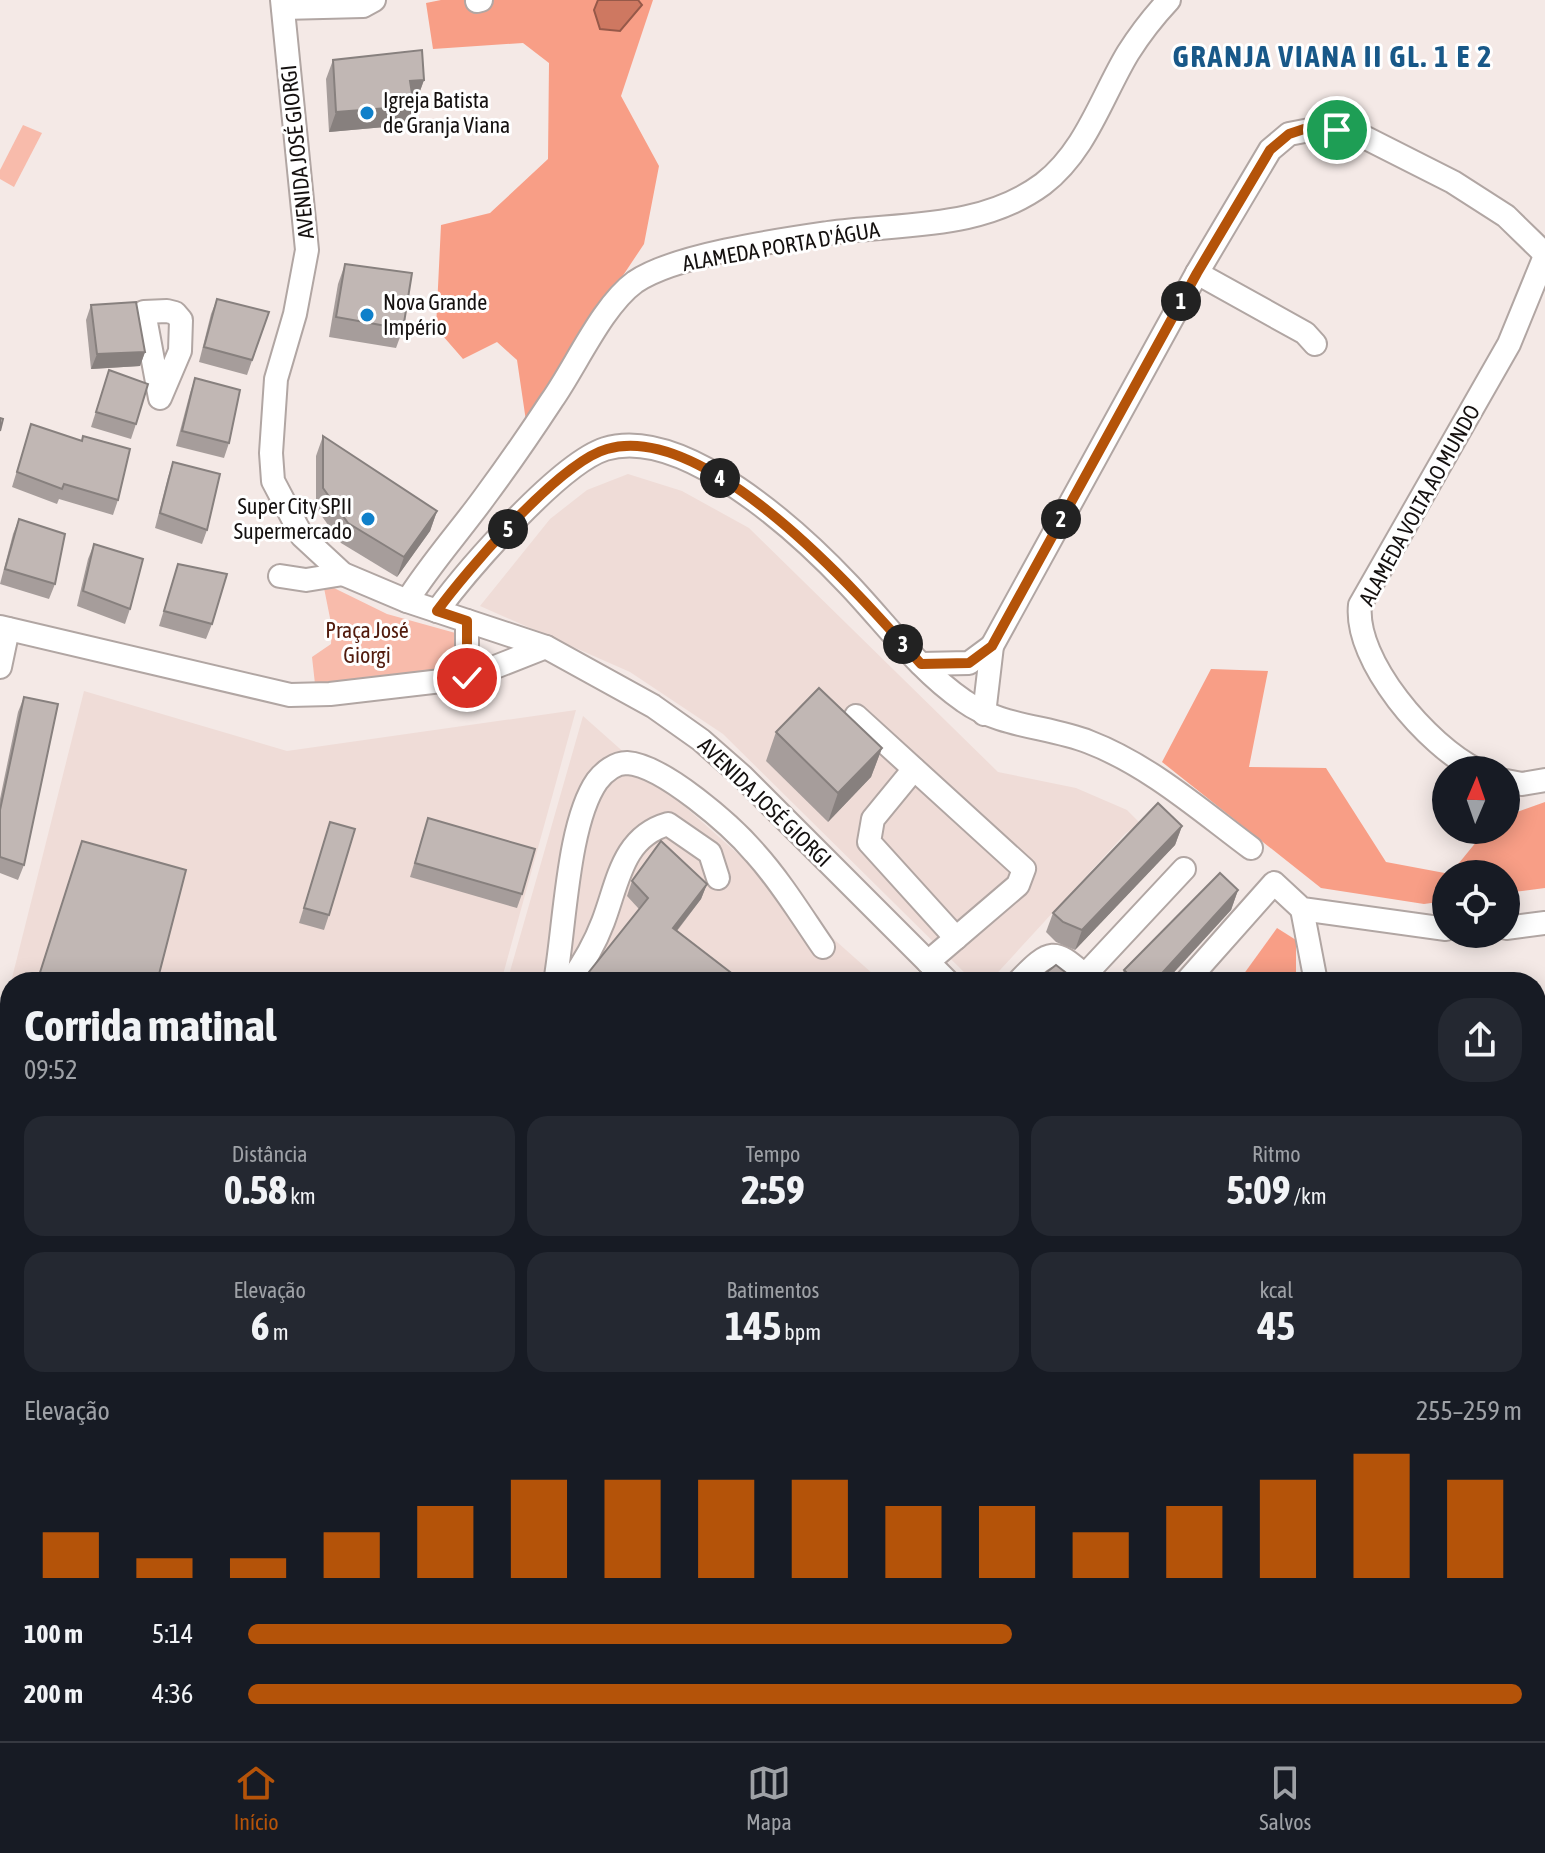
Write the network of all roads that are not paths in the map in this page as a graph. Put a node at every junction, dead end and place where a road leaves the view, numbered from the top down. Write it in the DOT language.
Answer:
graph roads {
  1 [pos="374,0"];
  2 [pos="1169,0"];
  3 [pos="282,4"];
  4 [pos="1545,255"];
  5 [pos="1197,273"];
  6 [pos="1315,344"];
  7 [pos="343,574"];
  8 [pos="280,576"];
  9 [pos="407,601"];
  10 [pos="437,611"];
  11 [pos="467,621"];
  12 [pos="4,628"];
  13 [pos="992,646"];
  14 [pos="546,647"];
  15 [pos="921,664"];
  16 [pos="0,667"];
  17 [pos="467,678"];
  18 [pos="984,714"];
  19 [pos="856,716"];
  20 [pos="1457,756"];
  21 [pos="914,769"];
  22 [pos="1545,780"];
  23 [pos="1520,784"];
  24 [pos="1251,848"];
  25 [pos="1184,869"];
  26 [pos="718,878"];
  27 [pos="1302,909"];
  28 [pos="1545,923"];
  29 [pos="1520,926"];
  30 [pos="1432,927"];
  31 [pos="956,938"];
  32 [pos="823,947"];
  33 [pos="928,962"];
  34 [pos="557,972"];
  35 [pos="576,972"];
  36 [pos="938,972"];
  37 [pos="1028,972"];
  38 [pos="1082,972"];
  39 [pos="1094,972"];
  40 [pos="1195,972"];
  41 [pos="1314,972"];
  1 -- 3 [label="street"];
  2 -- 9 [label="street, ALAMEDA PORTA D'ÁGUA"];
  3 -- 7 [label="street, AVENIDA JOSÉ GIORGI"];
  4 -- 5 [label="street, ALAMEDA VOLTA AO MUNDO"];
  4 -- 20 [label="street, ALAMEDA VOLTA AO MUNDO"];
  5 -- 6 [label="street"];
  5 -- 13 [label="street, ALAMEDA VOLTA AO MUNDO"];
  7 -- 8 [label="street"];
  7 -- 9 [label="street, AVENIDA JOSÉ GIORGI"];
  9 -- 10 [label="street, AVENIDA JOSÉ GIORGI"];
  10 -- 11 [label="street, AVENIDA JOSÉ GIORGI"];
  10 -- 15 [label="street"];
  11 -- 14 [label="street, AVENIDA JOSÉ GIORGI"];
  11 -- 17 [label="street"];
  12 -- 16 [label="street"];
  12 -- 17 [label="street"];
  13 -- 15 [label="street"];
  13 -- 18 [label="street, ALAMEDA VOLTA AO MUNDO"];
  14 -- 17 [label="street"];
  14 -- 33 [label="street, AVENIDA JOSÉ GIORGI"];
  15 -- 18 [label="street"];
  18 -- 24 [label="street"];
  19 -- 21 [label="street"];
  21 -- 31 [label="street"];
  21 -- 31 [label="street"];
  22 -- 23 [label="street"];
  25 -- 39 [label="street"];
  26 -- 35 [label="street"];
  27 -- 30 [label="street"];
  27 -- 40 [label="street"];
  27 -- 41 [label="street"];
  28 -- 29 [label="street"];
  31 -- 33 [label="street"];
  32 -- 34 [label="street"];
  33 -- 36 [label="street, AVENIDA JOSÉ GIORGI"];
  37 -- 38 [label="street"];
}
